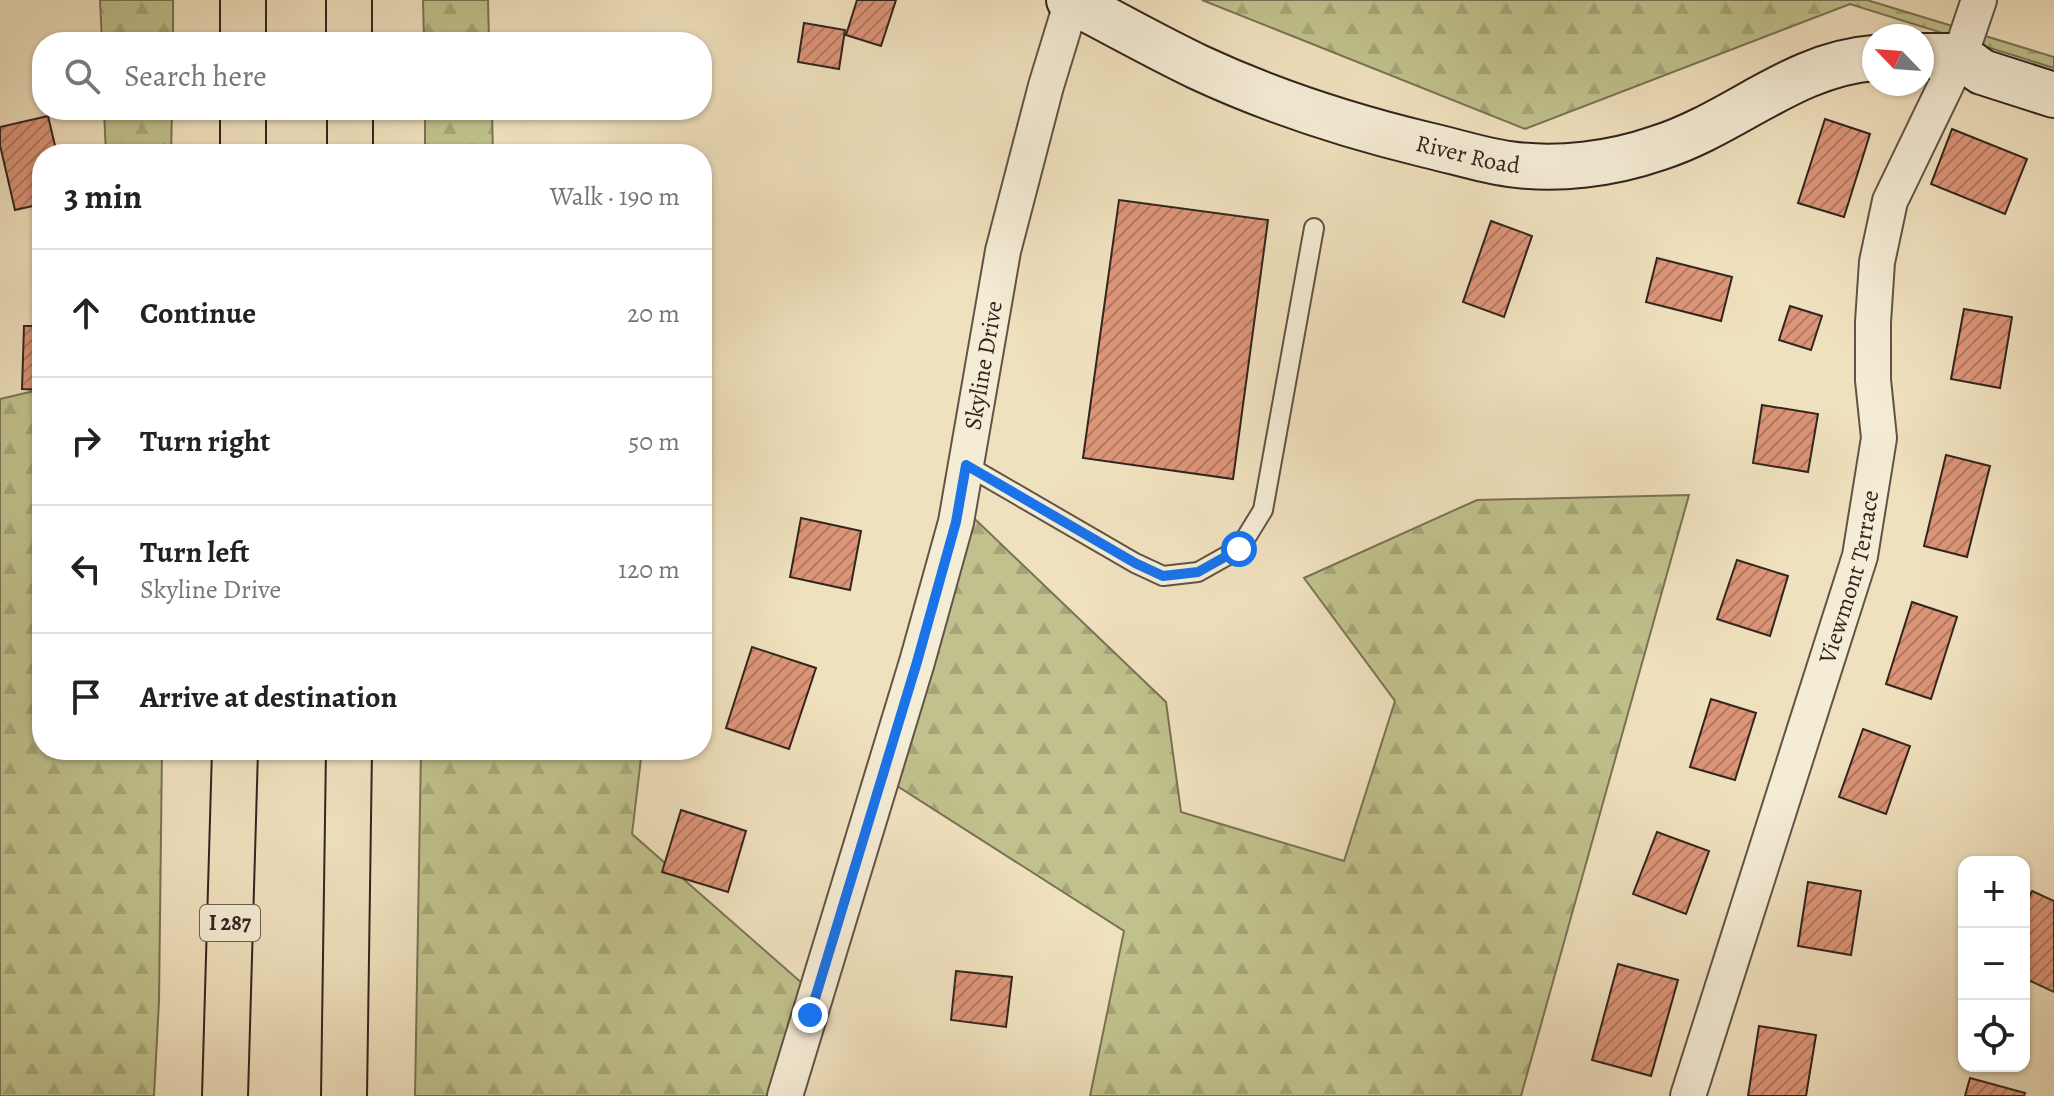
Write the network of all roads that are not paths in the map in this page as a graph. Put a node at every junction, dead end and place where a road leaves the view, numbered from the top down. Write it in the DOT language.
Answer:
graph roads {
  1 [pos="243,0"];
  2 [pos="349,0"];
  3 [pos="1979,0"];
  4 [pos="1070,1"];
  5 [pos="243,32"];
  6 [pos="349,32"];
  7 [pos="1941,56"];
  8 [pos="1862,60"];
  9 [pos="2054,95"];
  10 [pos="243,120"];
  11 [pos="350,120"];
  12 [pos="243,144"];
  13 [pos="350,144"];
  14 [pos="1314,228"];
  15 [pos="966,465"];
  16 [pos="235,760"];
  17 [pos="349,760"];
  18 [pos="225,1096"];
  19 [pos="344,1096"];
  20 [pos="785,1096"];
  21 [pos="1688,1096"];
  1 -- 5 [label="highway"];
  2 -- 6 [label="highway"];
  3 -- 7 [label="street, Viewmont Terrace"];
  4 -- 8 [label="street, River Road"];
  4 -- 15 [label="street, Skyline Drive"];
  7 -- 9 [label="street"];
  7 -- 21 [label="street, Viewmont Terrace"];
  10 -- 12 [label="highway"];
  11 -- 13 [label="highway"];
  14 -- 15 [label="lane"];
  15 -- 20 [label="street, Skyline Drive"];
  16 -- 18 [label="highway, I 287"];
  17 -- 19 [label="highway"];
}
